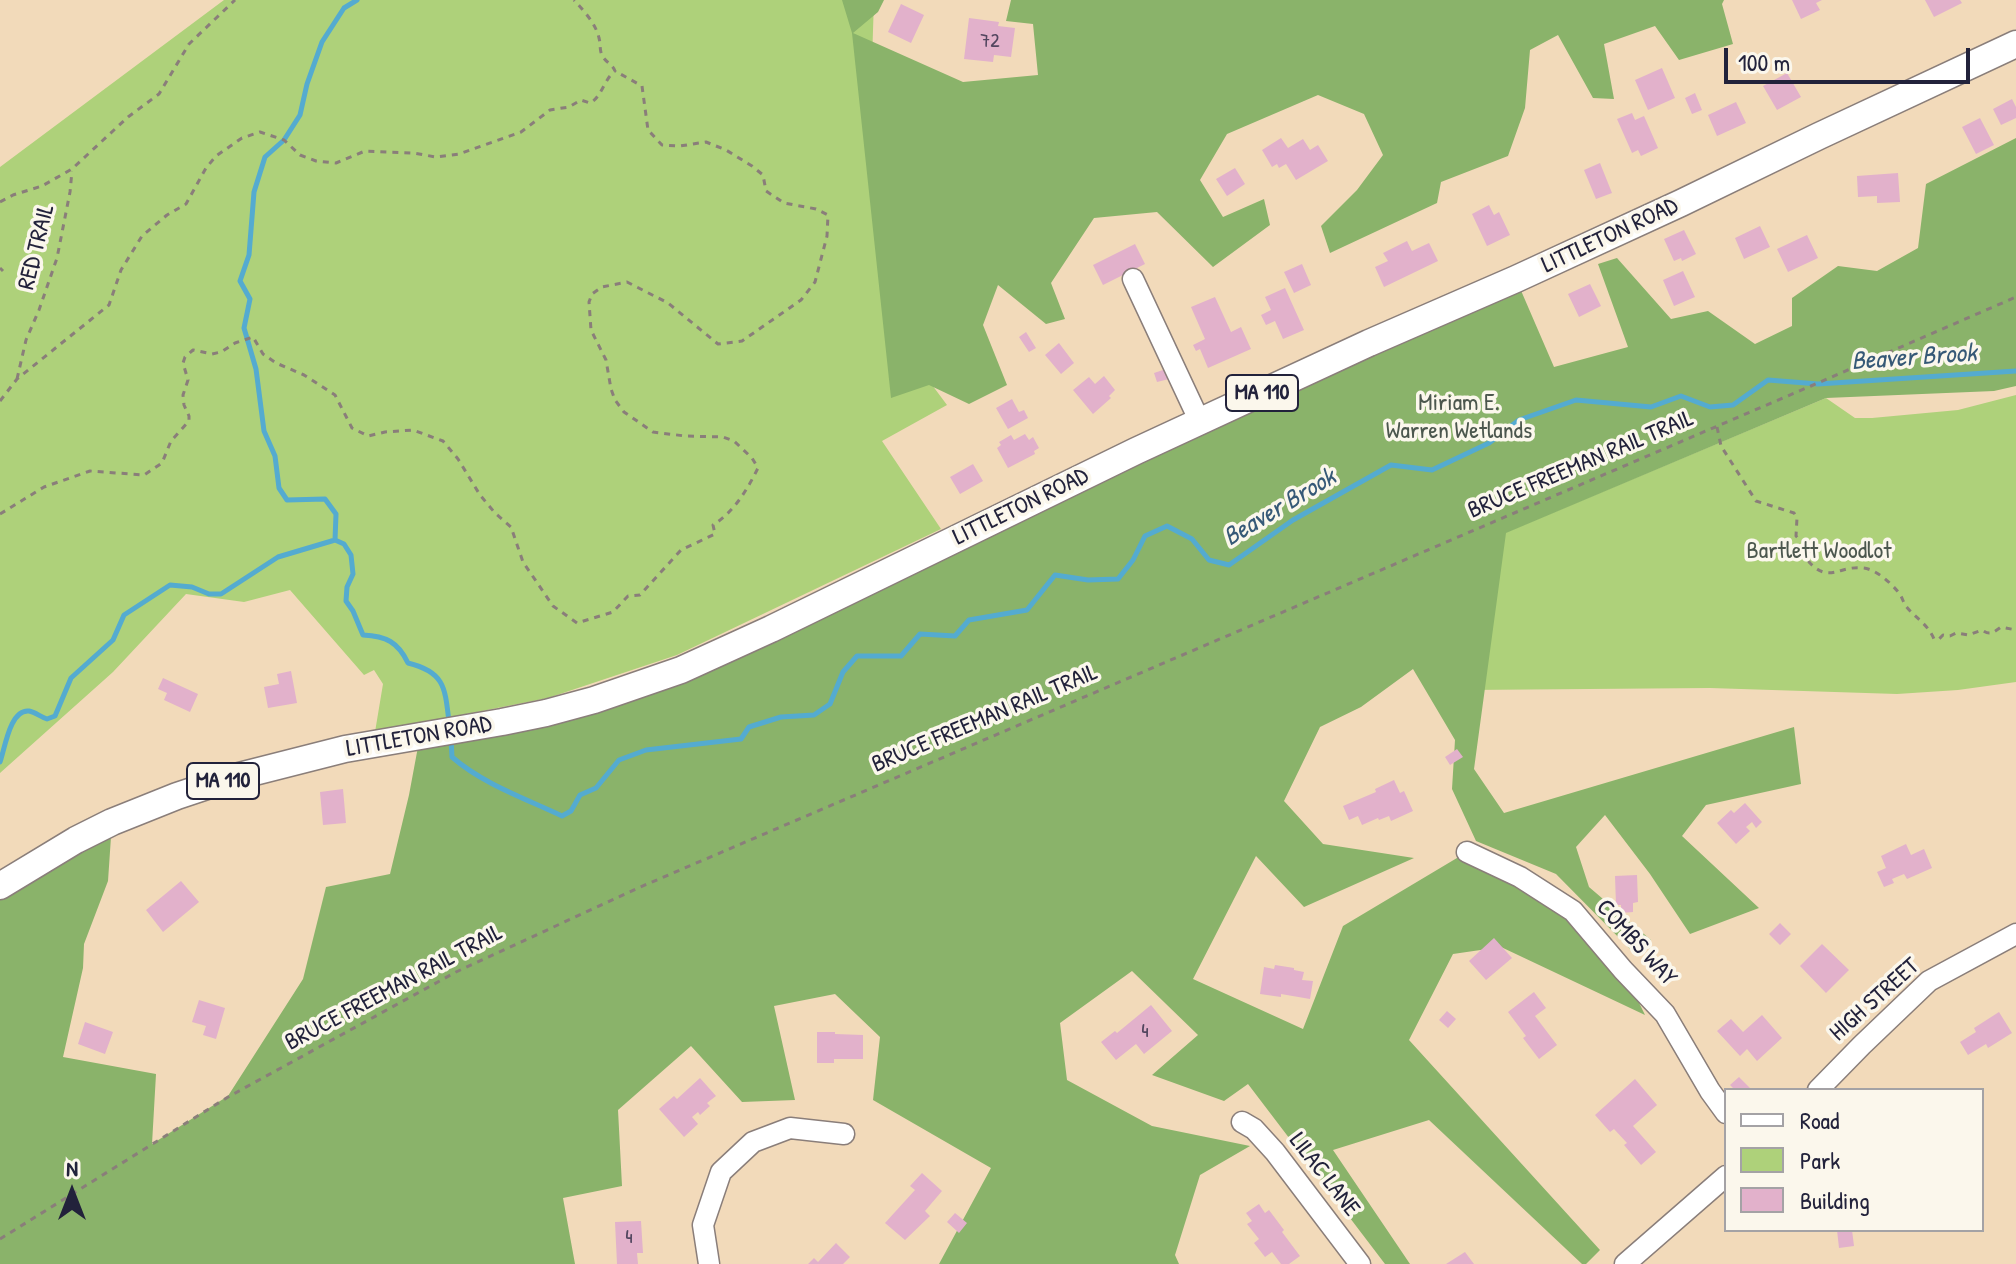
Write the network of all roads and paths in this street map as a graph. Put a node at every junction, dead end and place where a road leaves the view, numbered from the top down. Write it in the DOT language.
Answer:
graph roads {
  1 [pos="235,0"];
  2 [pos="574,0"];
  3 [pos="2016,44"];
  4 [pos="615,71"];
  5 [pos="72,169"];
  6 [pos="0,202"];
  7 [pos="1133,279"];
  8 [pos="2016,297"];
  9 [pos="17,379"];
  10 [pos="0,401"];
  11 [pos="1200,422"];
  12 [pos="1717,427"];
  13 [pos="0,514"];
  14 [pos="2016,630"];
  15 [pos="1467,852"];
  16 [pos="0,886"];
  17 [pos="2016,934"];
  18 [pos="1820,1088"];
  19 [pos="1724,1110"];
  20 [pos="1242,1122"];
  21 [pos="844,1134"];
  22 [pos="1724,1178"];
  23 [pos="0,1239"];
  24 [pos="709,1264"];
  25 [pos="1360,1264"];
  26 [pos="1625,1264"];
  1 -- 5 [label="path"];
  2 -- 4 [label="path"];
  3 -- 11 [label="main road, LITTLETON ROAD / MA 110"];
  4 -- 9 [label="path"];
  4 -- 13 [label="path"];
  5 -- 6 [label="path"];
  5 -- 9 [label="path, RED TRAIL"];
  7 -- 11 [label="street"];
  8 -- 12 [label="path, BRUCE FREEMAN RAIL TRAIL"];
  9 -- 10 [label="path"];
  11 -- 16 [label="main road, LITTLETON ROAD / MA 110"];
  12 -- 14 [label="path"];
  12 -- 23 [label="path, BRUCE FREEMAN RAIL TRAIL"];
  15 -- 19 [label="street, COMBS WAY"];
  17 -- 18 [label="street, HIGH STREET"];
  20 -- 25 [label="street, LILAC LANE"];
  21 -- 24 [label="street"];
  22 -- 26 [label="street"];
}
